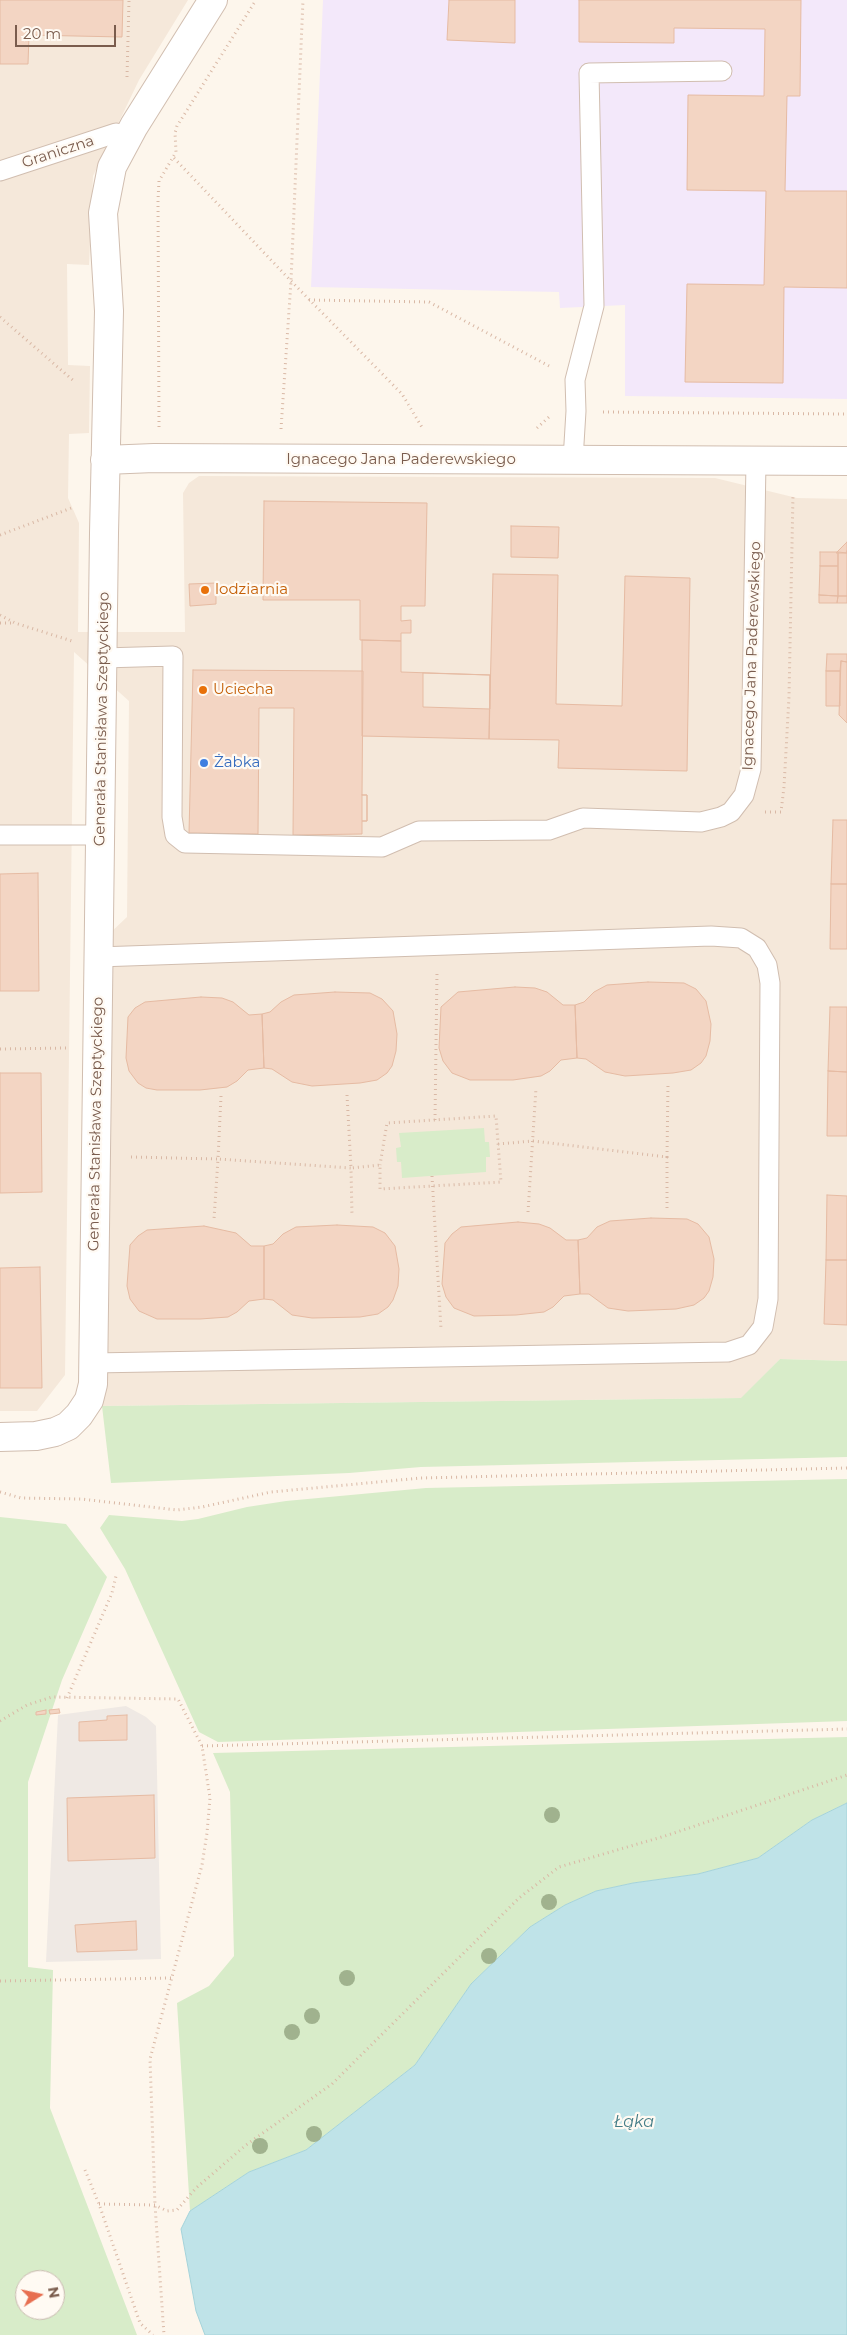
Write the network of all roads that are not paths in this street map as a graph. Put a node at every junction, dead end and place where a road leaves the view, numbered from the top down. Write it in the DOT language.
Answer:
graph roads {
  1 [pos="213,0"];
  2 [pos="722,71"];
  3 [pos="116,132"];
  4 [pos="0,171"];
  5 [pos="105,460"];
  6 [pos="573,460"];
  7 [pos="756,461"];
  8 [pos="847,462"];
  9 [pos="92,651"];
  10 [pos="0,835"];
  11 [pos="100,835"];
  12 [pos="98,957"];
  13 [pos="93,1363"];
  14 [pos="0,1437"];
  1 -- 5 [label="street, Generała Stanisława Szeptyckiego"];
  2 -- 6 [label="lane"];
  3 -- 4 [label="lane, Graniczna"];
  5 -- 6 [label="street, Ignacego Jana Paderewskiego"];
  5 -- 9 [label="street, Generała Stanisława Szeptyckiego"];
  6 -- 7 [label="street, Ignacego Jana Paderewskiego"];
  7 -- 8 [label="street, Ignacego Jana Paderewskiego"];
  7 -- 9 [label="lane, Ignacego Jana Paderewskiego"];
  9 -- 11 [label="street, Generała Stanisława Szeptyckiego"];
  10 -- 11 [label="lane"];
  11 -- 12 [label="street, Generała Stanisława Szeptyckiego"];
  12 -- 13 [label="street, Generała Stanisława Szeptyckiego"];
  12 -- 13 [label="lane"];
  13 -- 14 [label="street, Generała Stanisława Szeptyckiego"];
}
